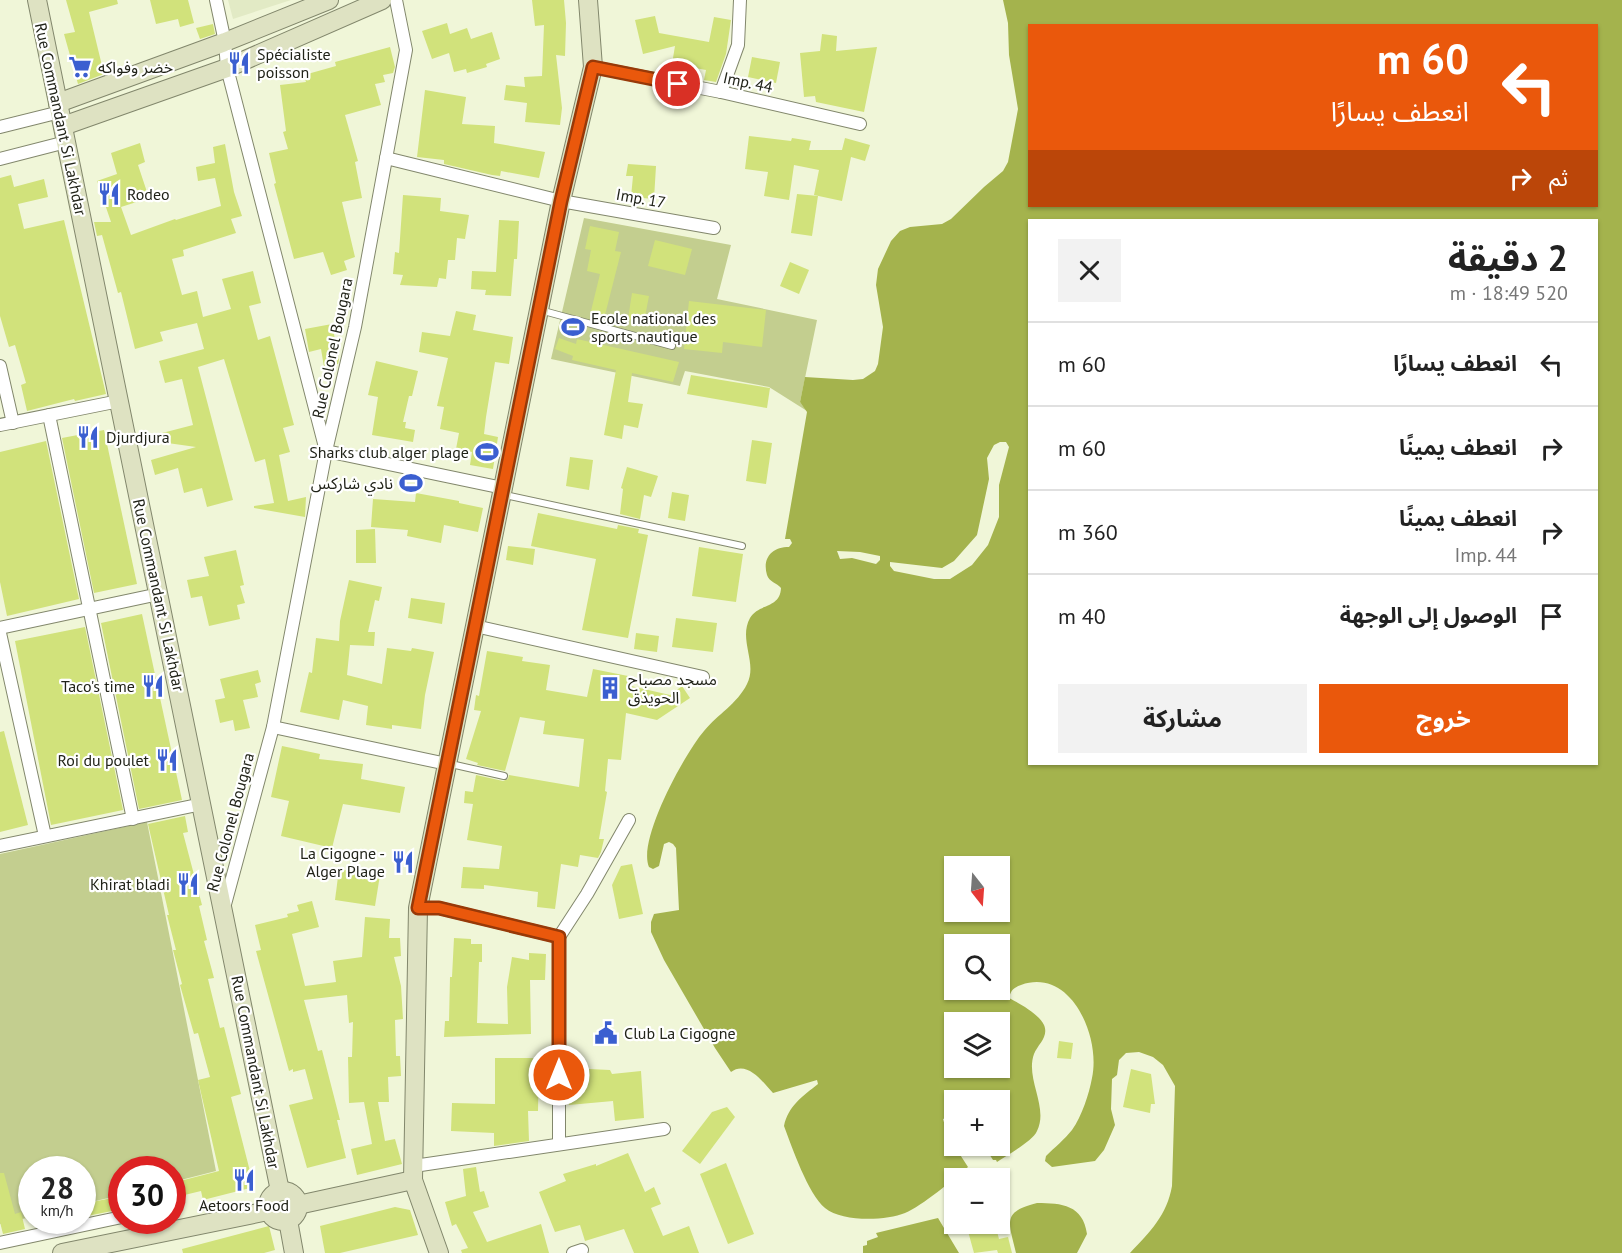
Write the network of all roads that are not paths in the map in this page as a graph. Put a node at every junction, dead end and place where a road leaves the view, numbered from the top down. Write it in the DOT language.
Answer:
graph roads {
  1 [pos="37,0"];
  2 [pos="216,0"];
  3 [pos="329,0"];
  4 [pos="382,0"];
  5 [pos="396,0"];
  6 [pos="588,0"];
  7 [pos="740,0"];
  8 [pos="225,42"];
  9 [pos="593,67"];
  10 [pos="227,68"];
  11 [pos="721,92"];
  12 [pos="62,121"];
  13 [pos="860,124"];
  14 [pos="0,127"];
  15 [pos="386,158"];
  16 [pos="0,159"];
  17 [pos="561,201"];
  18 [pos="714,228"];
  19 [pos="539,310"];
  20 [pos="672,346"];
  21 [pos="0,366"];
  22 [pos="119,401"];
  23 [pos="49,416"];
  24 [pos="6,424"];
  25 [pos="326,451"];
  26 [pos="502,491"];
  27 [pos="742,546"];
  28 [pos="159,594"];
  29 [pos="89,609"];
  30 [pos="475,626"];
  31 [pos="0,628"];
  32 [pos="0,633"];
  33 [pos="703,677"];
  34 [pos="273,727"];
  35 [pos="447,764"];
  36 [pos="504,776"];
  37 [pos="201,804"];
  38 [pos="133,819"];
  39 [pos="629,820"];
  40 [pos="45,836"];
  41 [pos="0,846"];
  42 [pos="418,908"];
  43 [pos="223,911"];
  44 [pos="559,937"];
  45 [pos="664,1129"];
  46 [pos="559,1144"];
  47 [pos="414,1173"];
  48 [pos="280,1191"];
  49 [pos="298,1205"];
  50 [pos="268,1210"];
  51 [pos="108,1220"];
  52 [pos="288,1220"];
  53 [pos="186,1222"];
  54 [pos="136,1234"];
  55 [pos="0,1243"];
  56 [pos="101,1249"];
  57 [pos="62,1253"];
  58 [pos="294,1253"];
  59 [pos="439,1253"];
  1 -- 12 [label="street, Rue Commandant Si Lakhdar"];
  2 -- 8 [label="street"];
  3 -- 8 [label="street"];
  4 -- 10 [label="street"];
  5 -- 15 [label="street, Rue Colonel Bougara"];
  6 -- 9 [label="street"];
  7 -- 11 [label="street"];
  8 -- 10 [label="street"];
  8 -- 12 [label="street"];
  9 -- 11 [label="street, Imp. 44"];
  9 -- 17 [label="street"];
  10 -- 12 [label="street"];
  10 -- 25 [label="street"];
  11 -- 13 [label="street, Imp. 44"];
  12 -- 14 [label="street"];
  12 -- 16 [label="street"];
  12 -- 22 [label="street, Rue Commandant Si Lakhdar"];
  15 -- 17 [label="street, Imp. 17"];
  15 -- 25 [label="street, Rue Colonel Bougara"];
  17 -- 18 [label="street, Imp. 17"];
  17 -- 19 [label="street"];
  19 -- 20 [label="lane"];
  19 -- 26 [label="street"];
  21 -- 24 [label="street"];
  22 -- 23 [label="street"];
  22 -- 28 [label="street, Rue Commandant Si Lakhdar"];
  23 -- 24 [label="street"];
  23 -- 29 [label="street"];
  25 -- 26 [label="street"];
  25 -- 34 [label="street, Rue Colonel Bougara"];
  26 -- 27 [label="lane"];
  26 -- 30 [label="street"];
  28 -- 29 [label="street"];
  28 -- 37 [label="street, Rue Commandant Si Lakhdar"];
  29 -- 31 [label="street"];
  29 -- 38 [label="street"];
  30 -- 33 [label="street"];
  30 -- 35 [label="street"];
  32 -- 40 [label="street"];
  34 -- 35 [label="street"];
  34 -- 43 [label="street, Rue Colonel Bougara"];
  35 -- 36 [label="lane"];
  35 -- 42 [label="street"];
  37 -- 38 [label="street"];
  37 -- 43 [label="street, Rue Commandant Si Lakhdar"];
  38 -- 40 [label="street"];
  39 -- 44 [label="street"];
  40 -- 41 [label="street"];
  42 -- 44 [label="street"];
  42 -- 47 [label="street"];
  43 -- 48 [label="street, Rue Commandant Si Lakhdar"];
  44 -- 46 [label="street"];
  45 -- 46 [label="street"];
  46 -- 47 [label="street"];
  47 -- 49 [label="street"];
  47 -- 59 [label="street"];
  48 -- 49 [label="street"];
  48 -- 50 [label="street"];
  49 -- 52 [label="street"];
  50 -- 52 [label="street"];
  50 -- 53 [label="street"];
  51 -- 55 [label="street"];
  52 -- 58 [label="street"];
  54 -- 56 [label="street"];
  56 -- 57 [label="street"];
}
